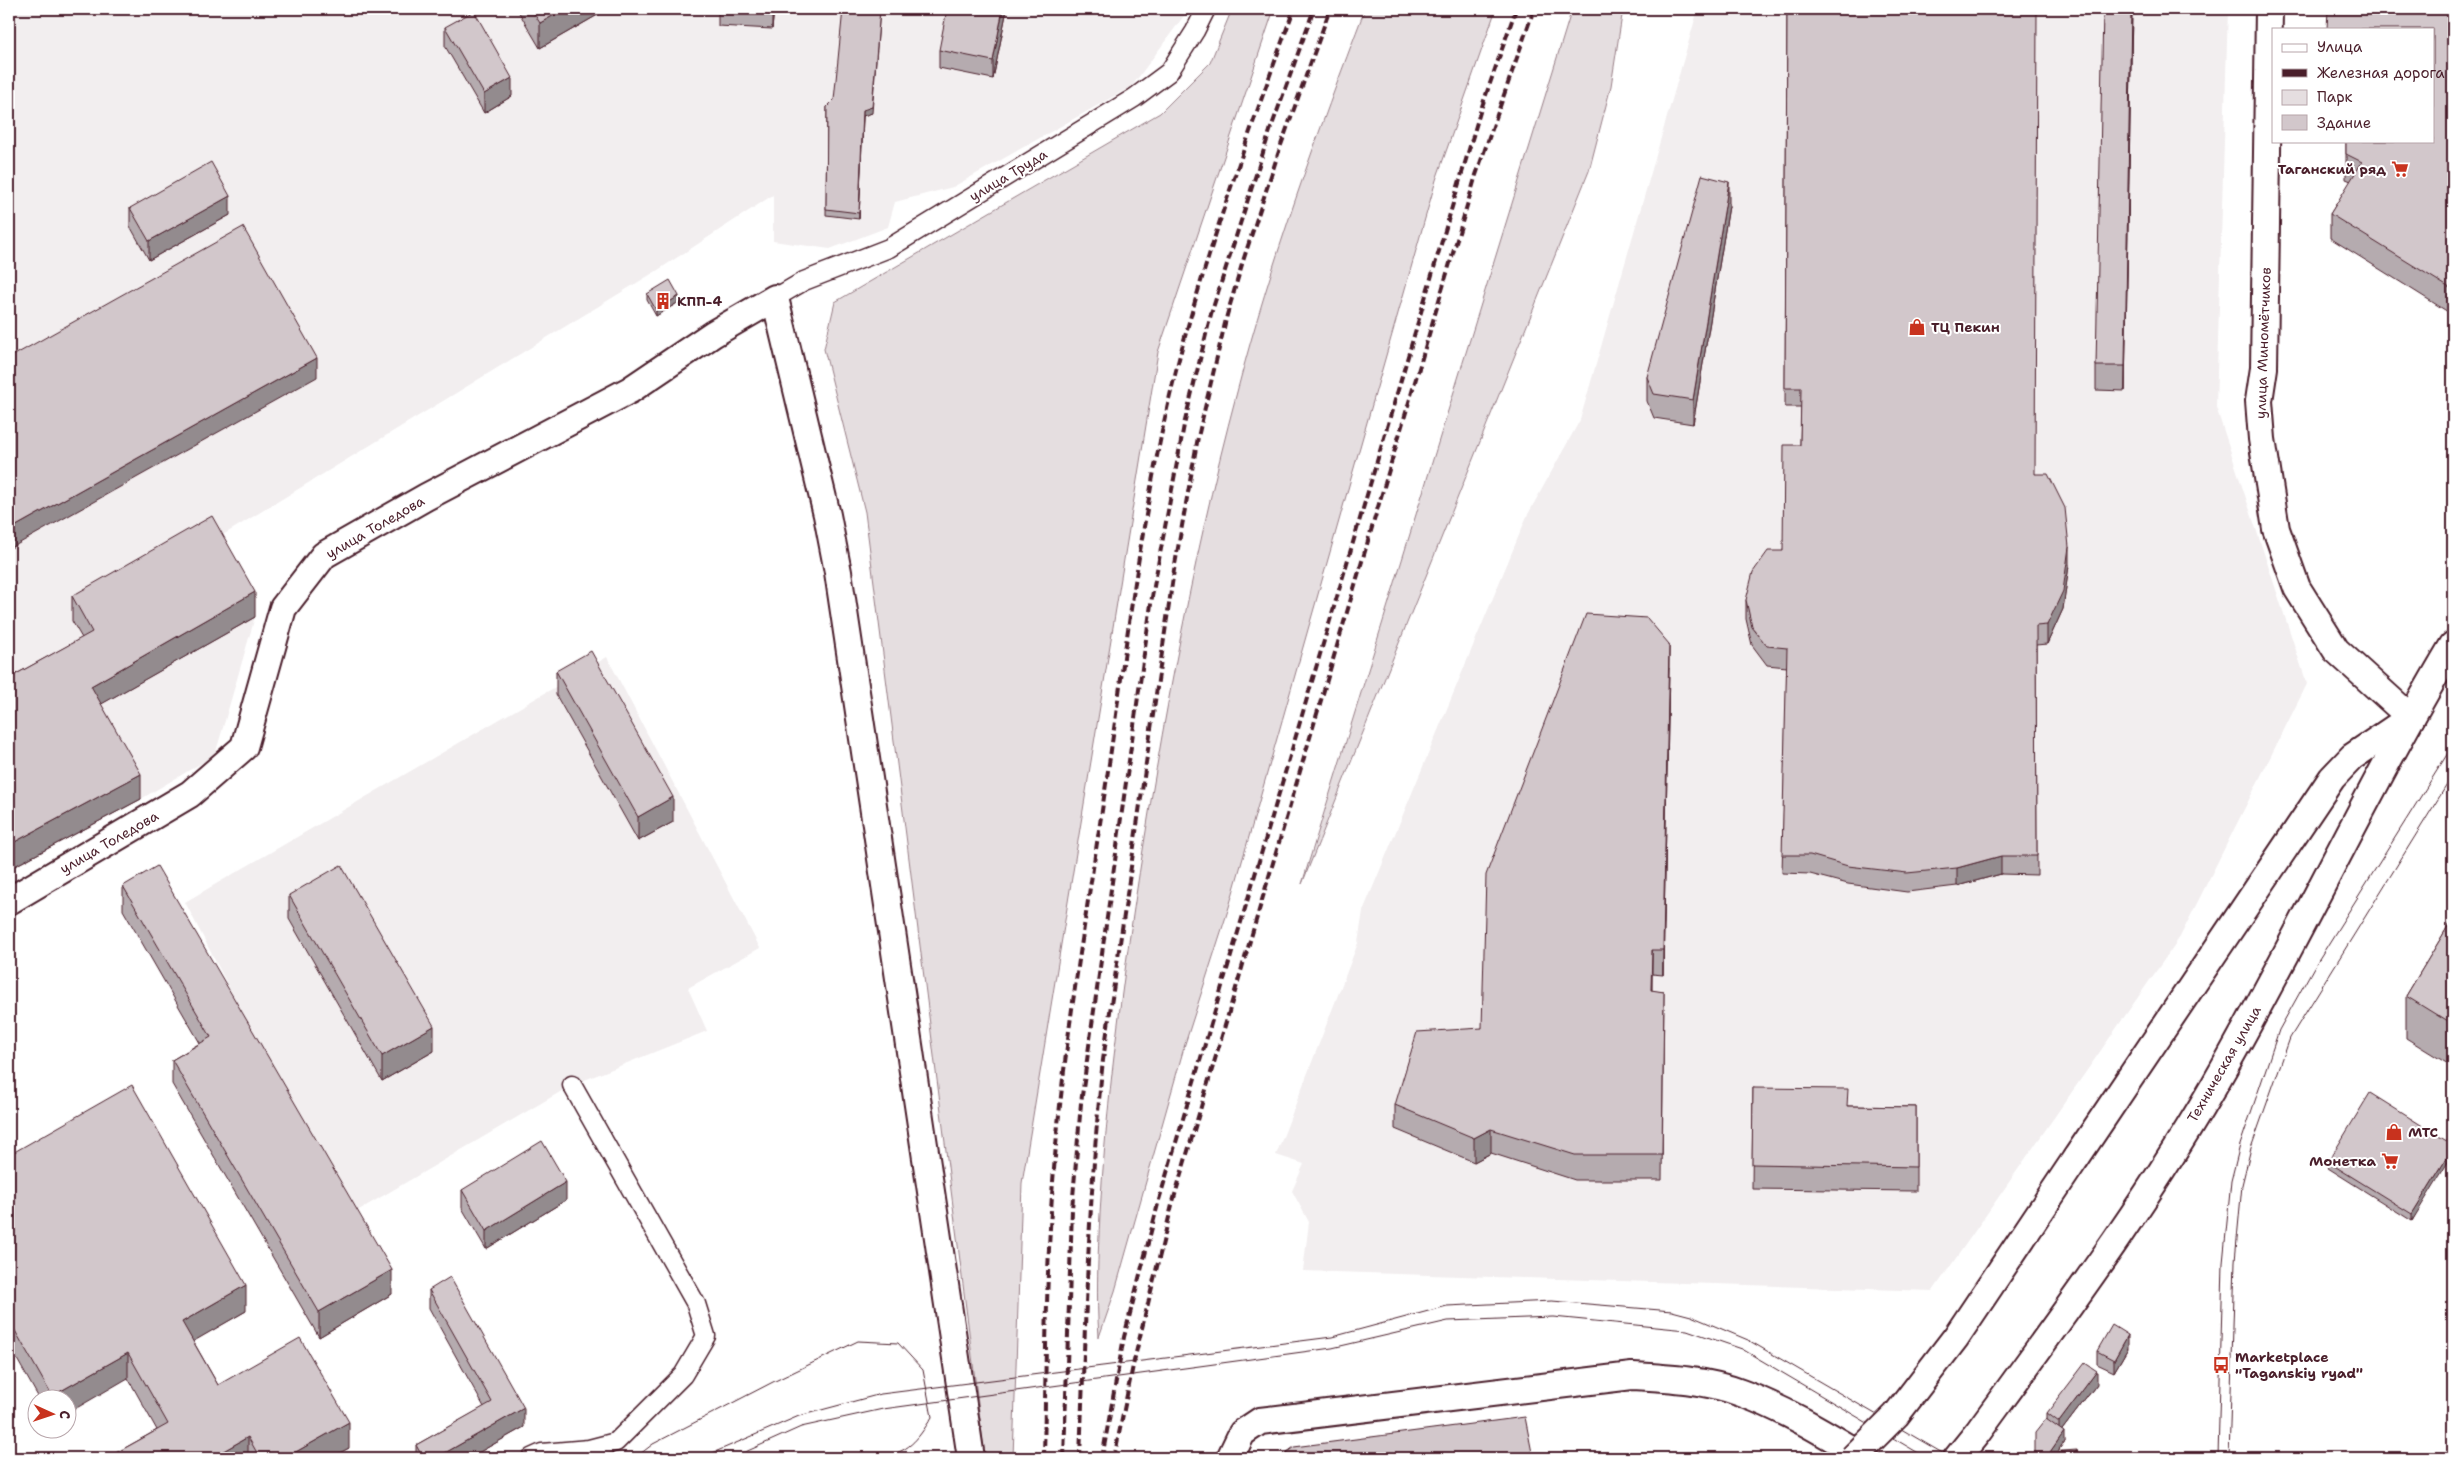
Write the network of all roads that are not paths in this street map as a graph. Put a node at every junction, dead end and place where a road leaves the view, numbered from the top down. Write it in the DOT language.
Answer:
graph roads {
  1 [pos="1206,9"];
  2 [pos="2269,9"];
  3 [pos="775,298"];
  4 [pos="2453,645"];
  5 [pos="2411,718"];
  6 [pos="9,901"];
  7 [pos="572,1085"];
  8 [pos="531,1458"];
  9 [pos="971,1458"];
  10 [pos="1230,1458"];
  11 [pos="1853,1458"];
  12 [pos="1866,1458"];
  13 [pos="1957,1458"];
  1 -- 3 [label="street, улица Труда"];
  2 -- 5 [label="street, улица Миномётчиков"];
  3 -- 6 [label="street, улица Толедова"];
  3 -- 9 [label="street"];
  4 -- 5 [label="street, Техническая улица"];
  5 -- 11 [label="street, bridge"];
  5 -- 13 [label="street, Техническая улица"];
  7 -- 8 [label="street"];
  10 -- 12 [label="street"];
}
